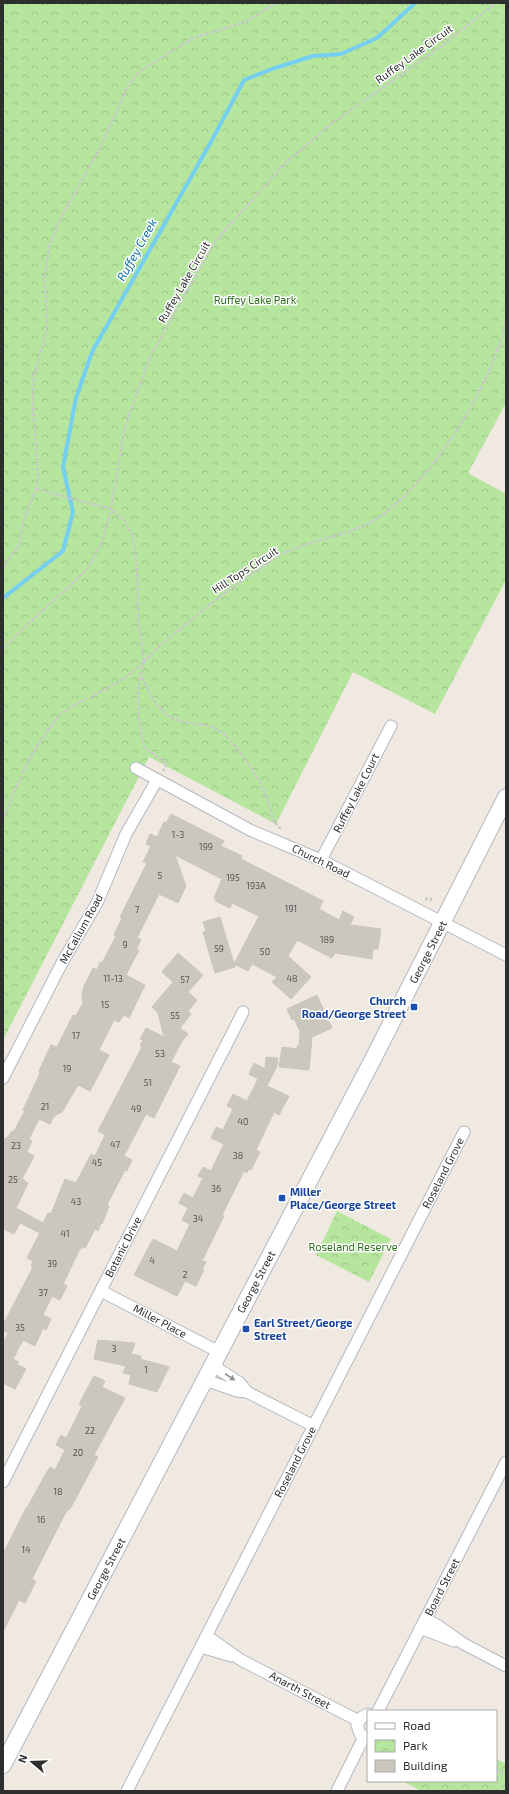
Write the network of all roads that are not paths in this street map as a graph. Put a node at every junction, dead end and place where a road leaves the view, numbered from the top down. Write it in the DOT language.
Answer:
graph roads {
  1 [pos="390,726"];
  2 [pos="136,768"];
  3 [pos="157,780"];
  4 [pos="506,797"];
  5 [pos="321,860"];
  6 [pos="442,922"];
  7 [pos="506,955"];
  8 [pos="243,1012"];
  9 [pos="3,1078"];
  10 [pos="464,1132"];
  11 [pos="101,1290"];
  12 [pos="215,1359"];
  13 [pos="205,1380"];
  14 [pos="247,1392"];
  15 [pos="314,1426"];
  16 [pos="506,1462"];
  17 [pos="3,1482"];
  18 [pos="423,1624"];
  19 [pos="207,1636"];
  20 [pos="201,1647"];
  21 [pos="242,1660"];
  22 [pos="506,1666"];
  23 [pos="379,1710"];
  24 [pos="367,1714"];
  25 [pos="359,1721"];
  26 [pos="366,1738"];
  27 [pos="3,1765"];
  28 [pos="127,1791"];
  29 [pos="337,1791"];
  1 -- 5 [label="street, Ruffey Lake Court"];
  2 -- 3 [label="street, Church Road"];
  3 -- 5 [label="street, Church Road"];
  3 -- 9 [label="street, McCallum Road"];
  4 -- 6 [label="main road, George Street"];
  5 -- 6 [label="street, Church Road"];
  6 -- 7 [label="street, Church Road"];
  6 -- 12 [label="main road, George Street"];
  8 -- 11 [label="street, Botanic Drive"];
  10 -- 15 [label="street, Roseland Grove"];
  11 -- 12 [label="street, Miller Place"];
  11 -- 17 [label="street, Botanic Drive"];
  12 -- 13 [label="main road, George Street"];
  12 -- 14 [label="street, Miller Place, one-way"];
  13 -- 14 [label="street"];
  13 -- 27 [label="main road, George Street"];
  14 -- 15 [label="street"];
  15 -- 19 [label="street, Roseland Grove"];
  16 -- 18 [label="street, Board Street"];
  18 -- 22 [label="street"];
  18 -- 23 [label="street, Board Street"];
  19 -- 20 [label="street, Roseland Grove"];
  19 -- 21 [label="street, Anarth Street"];
  20 -- 21 [label="street, Anarth Street"];
  20 -- 28 [label="street, Roseland Grove"];
  21 -- 25 [label="street, Anarth Street"];
  24 -- 25 [label="street"];
  25 -- 26 [label="street"];
  26 -- 29 [label="street"];
}
